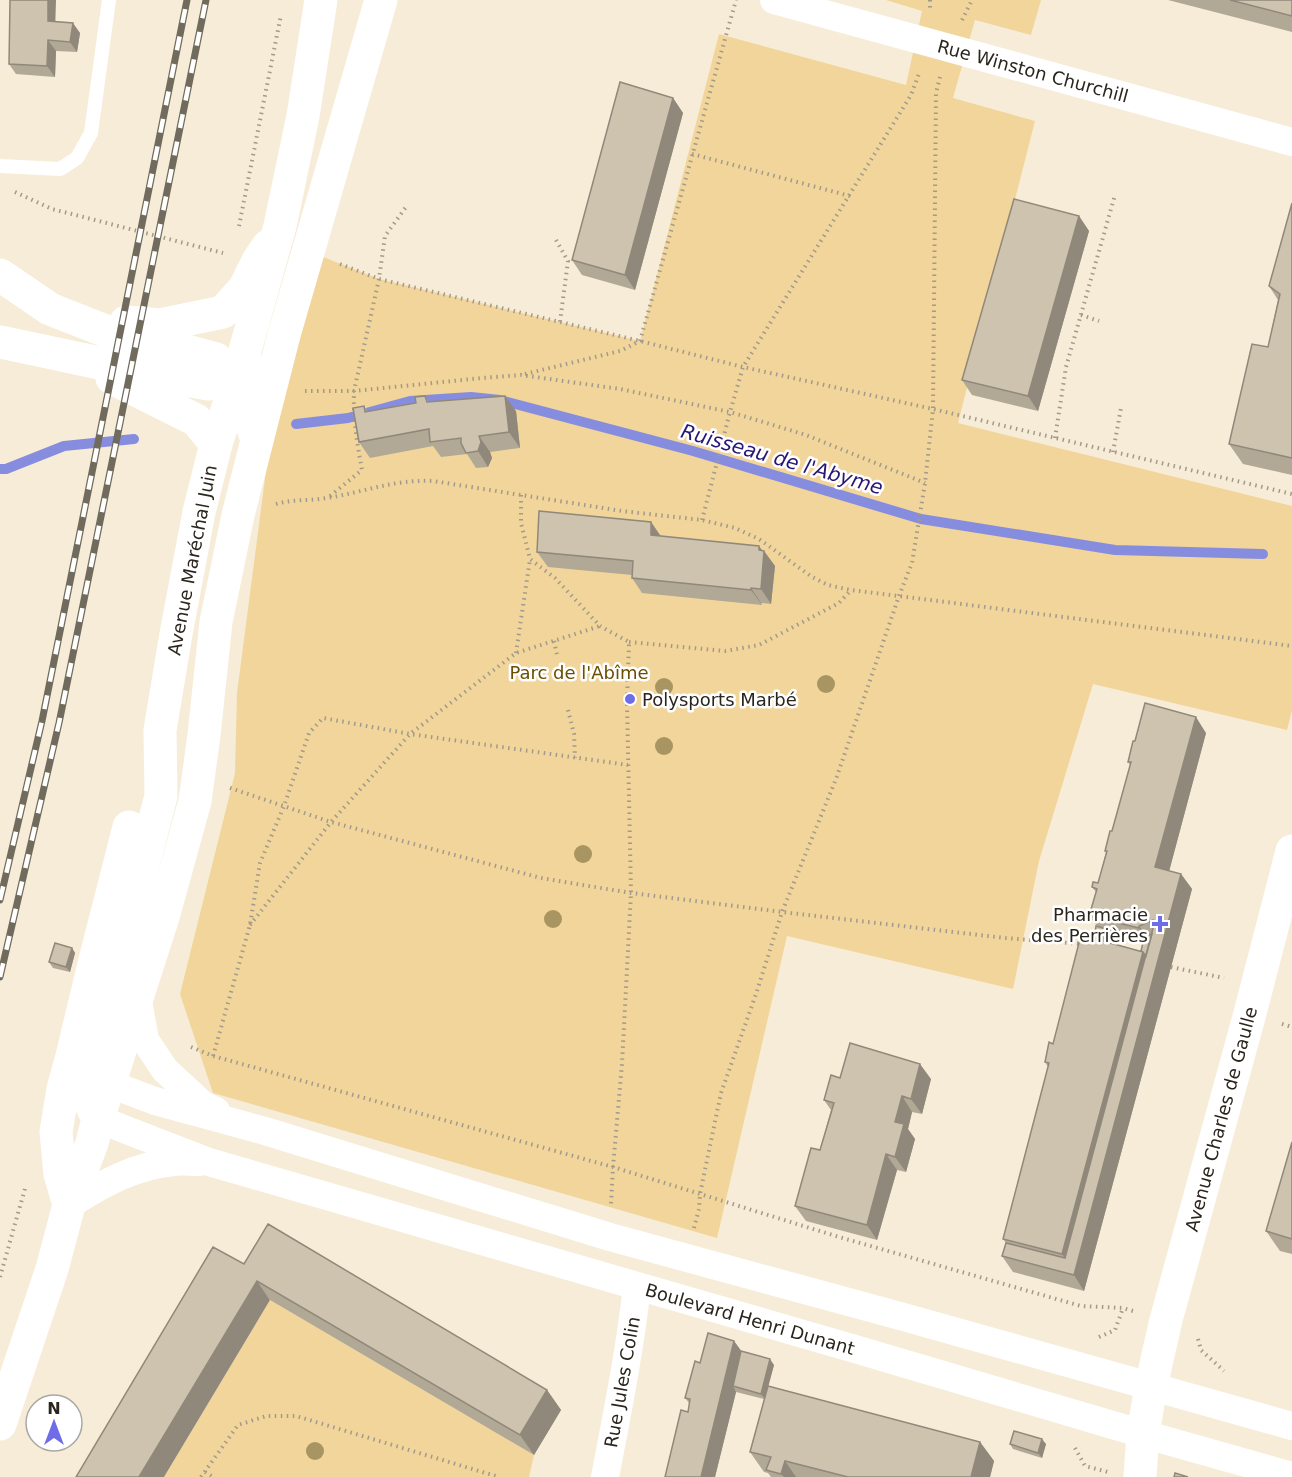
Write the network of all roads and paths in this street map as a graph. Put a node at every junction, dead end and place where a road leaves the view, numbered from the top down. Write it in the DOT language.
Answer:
graph roads {
  1 [pos="109,0"];
  2 [pos="321,0"];
  3 [pos="381,0"];
  4 [pos="735,0"];
  5 [pos="930,0"];
  6 [pos="972,0"];
  7 [pos="789,2"];
  8 [pos="282,10"];
  9 [pos="939,45"];
  10 [pos="1292,142"];
  11 [pos="693,154"];
  12 [pos="0,166"];
  13 [pos="10,190"];
  14 [pos="1115,195"];
  15 [pos="849,196"];
  16 [pos="406,207"];
  17 [pos="280,226"];
  18 [pos="238,232"];
  19 [pos="556,240"];
  20 [pos="308,251"];
  21 [pos="234,255"];
  22 [pos="0,275"];
  23 [pos="379,279"];
  24 [pos="50,309"];
  25 [pos="1081,315"];
  26 [pos="1099,321"];
  27 [pos="560,322"];
  28 [pos="284,335"];
  29 [pos="640,341"];
  30 [pos="0,342"];
  31 [pos="70,357"];
  32 [pos="743,367"];
  33 [pos="521,375"];
  34 [pos="237,379"];
  35 [pos="272,385"];
  36 [pos="354,391"];
  37 [pos="1121,408"];
  38 [pos="933,409"];
  39 [pos="729,414"];
  40 [pos="1055,438"];
  41 [pos="257,440"];
  42 [pos="216,444"];
  43 [pos="1113,452"];
  44 [pos="925,483"];
  45 [pos="1292,494"];
  46 [pos="521,495"];
  47 [pos="327,498"];
  48 [pos="238,515"];
  49 [pos="702,520"];
  50 [pos="530,559"];
  51 [pos="851,590"];
  52 [pos="898,596"];
  53 [pos="600,626"];
  54 [pos="554,641"];
  55 [pos="630,642"];
  56 [pos="1292,646"];
  57 [pos="516,653"];
  58 [pos="556,655"];
  59 [pos="568,710"];
  60 [pos="410,734"];
  61 [pos="575,758"];
  62 [pos="628,765"];
  63 [pos="223,786"];
  64 [pos="284,806"];
  65 [pos="331,822"];
  66 [pos="1292,851"];
  67 [pos="1287,887"];
  68 [pos="632,893"];
  69 [pos="782,912"];
  70 [pos="250,925"];
  71 [pos="1089,946"];
  72 [pos="1171,967"];
  73 [pos="1188,971"];
  74 [pos="137,995"];
  75 [pos="145,1040"];
  76 [pos="213,1056"];
  77 [pos="93,1092"];
  78 [pos="265,1131"];
  79 [pos="209,1162"];
  80 [pos="613,1167"];
  81 [pos="700,1194"];
  82 [pos="69,1205"];
  83 [pos="610,1237"];
  84 [pos="686,1258"];
  85 [pos="637,1287"];
  86 [pos="1166,1320"];
  87 [pos="1151,1386"];
  88 [pos="0,1425"];
  89 [pos="1292,1426"];
  90 [pos="1143,1434"];
  91 [pos="205,1472"];
  92 [pos="1292,1476"];
  93 [pos="201,1477"];
  94 [pos="213,1477"];
  95 [pos="499,1477"];
  96 [pos="605,1477"];
  97 [pos="1140,1477"];
  1 -- 12 [label="lane"];
  2 -- 17 [label="main road, Avenue Maréchal Juin"];
  3 -- 20 [label="main road, Avenue Maréchal Juin"];
  4 -- 11 [label="path"];
  5 -- 9 [label="path"];
  6 -- 9 [label="path"];
  7 -- 9 [label="street, Rue Winston Churchill"];
  8 -- 18 [label="path"];
  9 -- 10 [label="street, Rue Winston Churchill"];
  9 -- 15 [label="path"];
  9 -- 38 [label="path"];
  11 -- 15 [label="path"];
  11 -- 29 [label="path"];
  13 -- 21 [label="path"];
  14 -- 25 [label="path"];
  15 -- 32 [label="path"];
  16 -- 23 [label="path"];
  17 -- 24 [label="main road"];
  17 -- 34 [label="main road, Avenue Maréchal Juin"];
  19 -- 27 [label="path"];
  20 -- 23 [label="path"];
  20 -- 28 [label="main road, Avenue Maréchal Juin"];
  22 -- 24 [label="main road"];
  23 -- 27 [label="path"];
  23 -- 36 [label="path"];
  24 -- 34 [label="main road"];
  25 -- 26 [label="path"];
  25 -- 40 [label="path"];
  27 -- 29 [label="path"];
  28 -- 34 [label="main road"];
  28 -- 35 [label="main road, Avenue Maréchal Juin"];
  29 -- 32 [label="path"];
  29 -- 33 [label="path"];
  30 -- 31 [label="main road"];
  31 -- 34 [label="main road"];
  31 -- 42 [label="main road"];
  32 -- 38 [label="path"];
  32 -- 39 [label="path"];
  33 -- 36 [label="path"];
  33 -- 39 [label="path"];
  34 -- 41 [label="main road"];
  34 -- 42 [label="main road, Avenue Maréchal Juin"];
  35 -- 36 [label="path"];
  35 -- 41 [label="main road, Avenue Maréchal Juin"];
  36 -- 47 [label="path"];
  37 -- 43 [label="path"];
  38 -- 40 [label="path"];
  38 -- 44 [label="path"];
  39 -- 44 [label="path"];
  39 -- 49 [label="path"];
  40 -- 43 [label="path"];
  41 -- 48 [label="main road, Avenue Maréchal Juin"];
  42 -- 77 [label="main road, Avenue Maréchal Juin"];
  43 -- 45 [label="path"];
  44 -- 52 [label="path"];
  46 -- 47 [label="path"];
  46 -- 49 [label="path"];
  46 -- 50 [label="path"];
  47 -- 48 [label="path"];
  48 -- 74 [label="main road, Avenue Maréchal Juin"];
  49 -- 51 [label="path"];
  50 -- 53 [label="path"];
  50 -- 57 [label="path"];
  51 -- 52 [label="path"];
  51 -- 55 [label="path"];
  52 -- 56 [label="path"];
  52 -- 69 [label="path"];
  53 -- 54 [label="path"];
  53 -- 55 [label="path"];
  54 -- 57 [label="path"];
  54 -- 58 [label="path"];
  55 -- 62 [label="path"];
  57 -- 60 [label="path"];
  59 -- 61 [label="path"];
  60 -- 61 [label="path"];
  60 -- 64 [label="path"];
  60 -- 65 [label="path"];
  61 -- 62 [label="path"];
  62 -- 68 [label="path"];
  63 -- 64 [label="path"];
  64 -- 65 [label="path"];
  64 -- 70 [label="path"];
  65 -- 68 [label="path"];
  65 -- 70 [label="path"];
  66 -- 67 [label="main road, Avenue Charles de Gaulle"];
  67 -- 86 [label="main road, Avenue Charles de Gaulle"];
  68 -- 69 [label="path"];
  68 -- 80 [label="path"];
  69 -- 71 [label="path"];
  69 -- 81 [label="path"];
  70 -- 76 [label="path"];
  72 -- 73 [label="path"];
  74 -- 75 [label="street"];
  74 -- 77 [label="main road, Avenue Maréchal Juin"];
  75 -- 76 [label="path"];
  75 -- 78 [label="street"];
  76 -- 80 [label="path"];
  77 -- 78 [label="street"];
  77 -- 79 [label="street, Boulevard Henri Dunant"];
  77 -- 82 [label="main road"];
  77 -- 82 [label="main road"];
  78 -- 83 [label="street"];
  79 -- 82 [label="street, Boulevard Henri Dunant"];
  79 -- 85 [label="street, Boulevard Henri Dunant"];
  80 -- 81 [label="path"];
  80 -- 83 [label="path"];
  81 -- 84 [label="path"];
  81 -- 86 [label="path"];
  82 -- 88 [label="main road"];
  83 -- 84 [label="street"];
  84 -- 87 [label="street"];
  85 -- 90 [label="street, Boulevard Henri Dunant"];
  85 -- 96 [label="street, Rue Jules Colin"];
  86 -- 87 [label="main road, Avenue Charles de Gaulle"];
  87 -- 89 [label="street"];
  87 -- 90 [label="main road, Avenue Charles de Gaulle"];
  90 -- 92 [label="street, Boulevard Henri Dunant"];
  90 -- 97 [label="main road, Avenue Charles de Gaulle"];
  91 -- 93 [label="path"];
  91 -- 94 [label="path"];
  91 -- 95 [label="path"];
}
